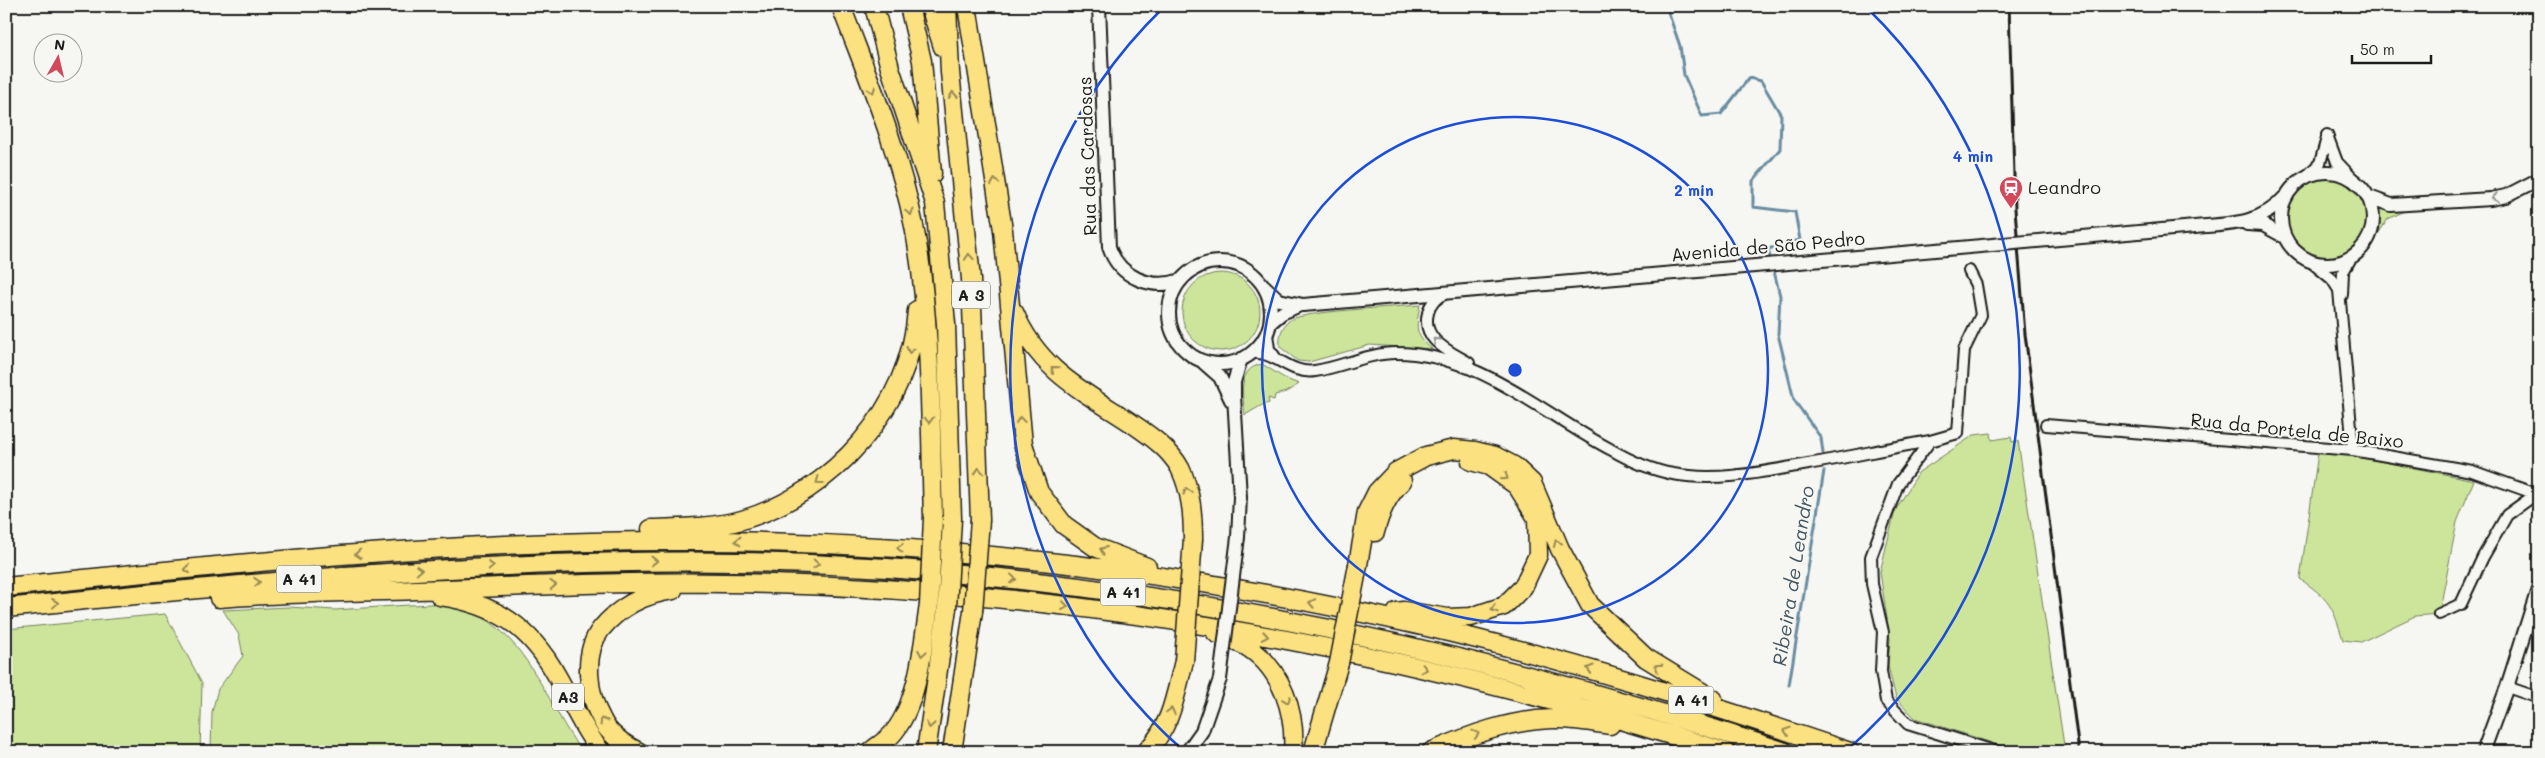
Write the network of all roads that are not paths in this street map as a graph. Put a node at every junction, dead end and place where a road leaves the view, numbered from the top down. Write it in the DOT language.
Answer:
graph roads {
  1 [pos="841,6"];
  2 [pos="874,6"];
  3 [pos="909,6"];
  4 [pos="930,6"];
  5 [pos="947,6"];
  6 [pos="967,6"];
  7 [pos="1099,6"];
  8 [pos="950,72"];
  9 [pos="2306,177"];
  10 [pos="2539,179"];
  11 [pos="2354,180"];
  12 [pos="2287,195"];
  13 [pos="2369,197"];
  14 [pos="935,204"];
  15 [pos="2237,224"];
  16 [pos="2285,238"];
  17 [pos="2352,256"];
  18 [pos="2309,260"];
  19 [pos="919,267"];
  20 [pos="1970,271"];
  21 [pos="1181,280"];
  22 [pos="1150,283"];
  23 [pos="1263,285"];
  24 [pos="1447,292"];
  25 [pos="1009,300"];
  26 [pos="1303,305"];
  27 [pos="2342,309"];
  28 [pos="1169,314"];
  29 [pos="1268,329"];
  30 [pos="1246,356"];
  31 [pos="1197,358"];
  32 [pos="1280,361"];
  33 [pos="1491,377"];
  34 [pos="1234,412"];
  35 [pos="2046,425"];
  36 [pos="1930,440"];
  37 [pos="2353,450"];
  38 [pos="2538,494"];
  39 [pos="596,542"];
  40 [pos="1363,566"];
  41 [pos="1181,580"];
  42 [pos="724,582"];
  43 [pos="2539,586"];
  44 [pos="6,587"];
  45 [pos="399,591"];
  46 [pos="156,592"];
  47 [pos="6,608"];
  48 [pos="2438,614"];
  49 [pos="1377,616"];
  50 [pos="1165,619"];
  51 [pos="1344,663"];
  52 [pos="2507,687"];
  53 [pos="2539,698"];
  54 [pos="1746,717"];
  55 [pos="1665,732"];
  56 [pos="601,752"];
  57 [pos="639,752"];
  58 [pos="870,752"];
  59 [pos="926,752"];
  60 [pos="952,752"];
  61 [pos="1146,752"];
  62 [pos="1187,752"];
  63 [pos="1293,752"];
  64 [pos="1313,752"];
  65 [pos="1324,752"];
  66 [pos="1431,752"];
  67 [pos="1725,752"];
  68 [pos="1785,752"];
  69 [pos="1850,752"];
  70 [pos="1997,752"];
  71 [pos="2483,752"];
  1 -- 19 [label="highway, one-way"];
  2 -- 14 [label="highway, A 3"];
  3 -- 14 [label="highway, A 3"];
  4 -- 8 [label="highway, A 3"];
  5 -- 8 [label="highway, A 3"];
  25 -- 6 [label="highway, one-way"];
  7 -- 22 [label="street, Rua das Cardosas"];
  60 -- 8 [label="highway, A 3, one-way, bridge"];
  9 -- 11 [label="street"];
  9 -- 11 [label="street"];
  9 -- 12 [label="street"];
  10 -- 13 [label="street, one-way"];
  11 -- 13 [label="street"];
  12 -- 15 [label="street, Avenida de São Pedro"];
  12 -- 16 [label="street"];
  13 -- 17 [label="street"];
  14 -- 59 [label="highway, A 3, one-way, bridge"];
  15 -- 16 [label="street, Avenida de São Pedro"];
  15 -- 24 [label="street, Avenida de São Pedro, bridge"];
  16 -- 18 [label="street"];
  17 -- 18 [label="street"];
  17 -- 27 [label="street"];
  18 -- 27 [label="street"];
  19 -- 39 [label="highway, one-way"];
  19 -- 58 [label="highway, one-way, bridge"];
  20 -- 36 [label="street"];
  21 -- 22 [label="street, Rua das Cardosas"];
  21 -- 23 [label="street"];
  21 -- 28 [label="street"];
  22 -- 28 [label="street, Rua das Cardosas"];
  23 -- 26 [label="street, Avenida de São Pedro"];
  23 -- 29 [label="street"];
  24 -- 26 [label="street, Avenida de São Pedro"];
  33 -- 24 [label="street, one-way"];
  41 -- 25 [label="highway, one-way"];
  61 -- 25 [label="highway, one-way, bridge"];
  26 -- 29 [label="street, Avenida de São Pedro"];
  27 -- 37 [label="street"];
  28 -- 31 [label="street"];
  29 -- 30 [label="street"];
  29 -- 32 [label="street"];
  30 -- 31 [label="street"];
  30 -- 32 [label="street"];
  30 -- 34 [label="street"];
  31 -- 34 [label="street"];
  32 -- 33 [label="street"];
  33 -- 36 [label="street"];
  34 -- 62 [label="street, bridge"];
  35 -- 37 [label="street, Rua da Portela de Baixo"];
  36 -- 70 [label="street"];
  37 -- 38 [label="street, Rua da Portela de Baixo"];
  38 -- 48 [label="street"];
  41 -- 39 [label="highway, A 41, one-way"];
  39 -- 44 [label="highway, A 41, one-way"];
  40 -- 49 [label="highway, one-way"];
  40 -- 51 [label="highway, bridge"];
  54 -- 40 [label="highway, one-way"];
  49 -- 41 [label="highway, A 41, one-way"];
  45 -- 42 [label="highway, one-way"];
  42 -- 50 [label="highway, one-way"];
  57 -- 42 [label="highway, one-way"];
  43 -- 52 [label="street"];
  45 -- 46 [label="highway"];
  45 -- 56 [label="highway, A3"];
  47 -- 46 [label="highway, A 41, one-way"];
  46 -- 68 [label="highway, A 41, one-way"];
  54 -- 49 [label="highway, A 41, one-way"];
  50 -- 55 [label="highway, one-way"];
  50 -- 63 [label="highway, one-way"];
  51 -- 64 [label="highway"];
  51 -- 65 [label="highway"];
  52 -- 53 [label="street"];
  52 -- 71 [label="street"];
  69 -- 54 [label="highway, A 41, one-way"];
  66 -- 55 [label="highway, one-way"];
  55 -- 67 [label="highway"];
}
